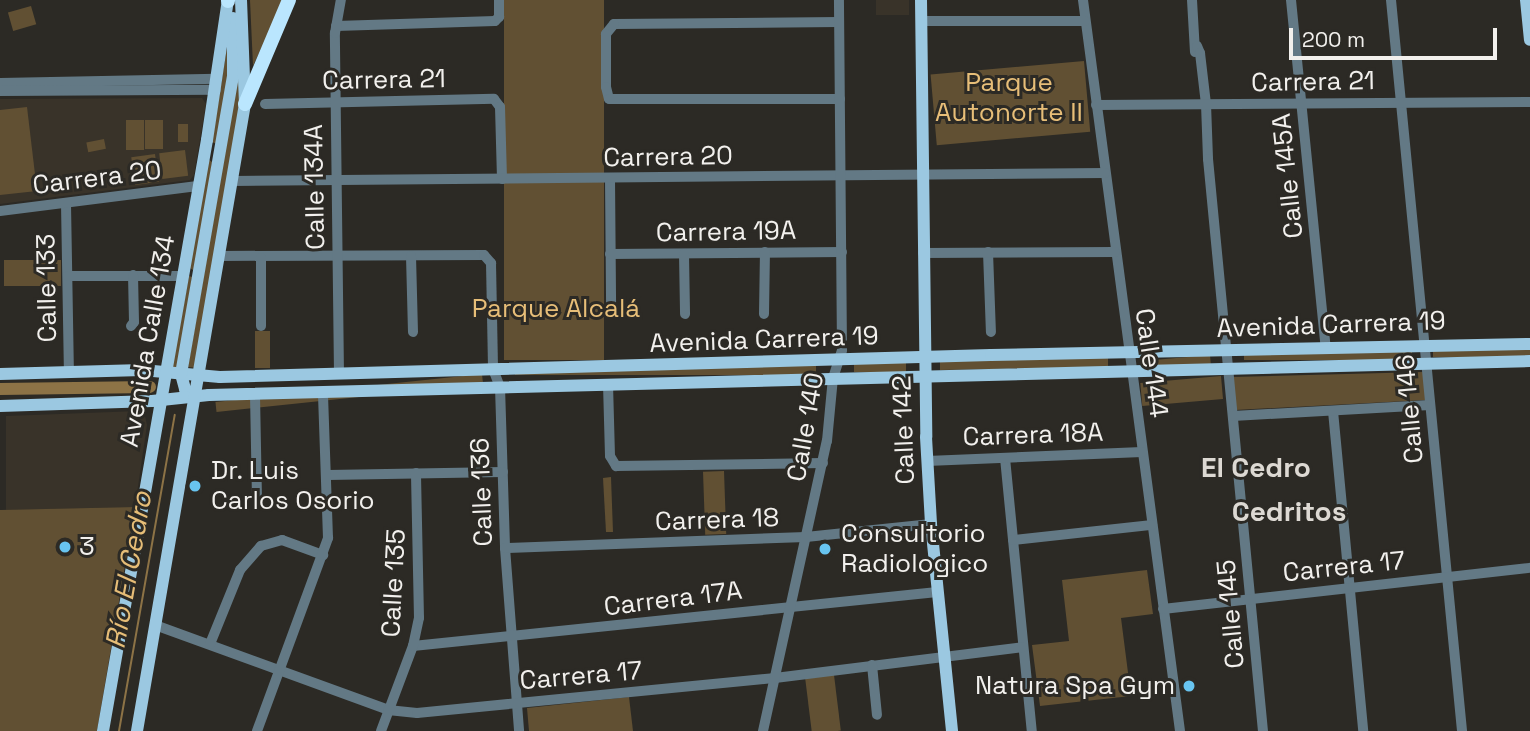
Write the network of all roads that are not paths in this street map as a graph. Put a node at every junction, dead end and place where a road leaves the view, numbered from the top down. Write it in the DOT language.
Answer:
graph roads {
  1 [pos="229,0"];
  2 [pos="241,0"];
  3 [pos="289,0"];
  4 [pos="341,0"];
  5 [pos="499,0"];
  6 [pos="839,0"];
  7 [pos="921,0"];
  8 [pos="1083,0"];
  9 [pos="1192,0"];
  10 [pos="1292,0"];
  11 [pos="1391,0"];
  12 [pos="1526,0"];
  13 [pos="1085,20"];
  14 [pos="921,21"];
  15 [pos="839,22"];
  16 [pos="336,26"];
  17 [pos="1530,40"];
  18 [pos="0,83"];
  19 [pos="216,84"];
  20 [pos="0,91"];
  21 [pos="840,99"];
  22 [pos="335,102"];
  23 [pos="1402,102"];
  24 [pos="1530,102"];
  25 [pos="1302,103"];
  26 [pos="245,104"];
  27 [pos="265,104"];
  28 [pos="1203,104"];
  29 [pos="1096,105"];
  30 [pos="208,140"];
  31 [pos="216,171"];
  32 [pos="1105,173"];
  33 [pos="841,176"];
  34 [pos="922,176"];
  35 [pos="502,179"];
  36 [pos="610,179"];
  37 [pos="337,180"];
  38 [pos="232,181"];
  39 [pos="199,186"];
  40 [pos="65,204"];
  41 [pos="0,211"];
  42 [pos="765,252"];
  43 [pos="842,252"];
  44 [pos="988,252"];
  45 [pos="1115,252"];
  46 [pos="923,253"];
  47 [pos="610,254"];
  48 [pos="684,254"];
  49 [pos="219,257"];
  50 [pos="337,257"];
  51 [pos="411,257"];
  52 [pos="261,258"];
  53 [pos="199,271"];
  54 [pos="133,275"];
  55 [pos="68,276"];
  56 [pos="182,276"];
  57 [pos="611,302"];
  58 [pos="685,314"];
  59 [pos="764,314"];
  60 [pos="131,326"];
  61 [pos="261,326"];
  62 [pos="412,332"];
  63 [pos="991,332"];
  64 [pos="1530,344"];
  65 [pos="1425,345"];
  66 [pos="1326,348"];
  67 [pos="1227,350"];
  68 [pos="1128,353"];
  69 [pos="924,357"];
  70 [pos="841,360"];
  71 [pos="1530,360"];
  72 [pos="1426,364"];
  73 [pos="493,369"];
  74 [pos="1228,369"];
  75 [pos="1130,371"];
  76 [pos="69,372"];
  77 [pos="166,372"];
  78 [pos="0,374"];
  79 [pos="181,374"];
  80 [pos="339,374"];
  81 [pos="924,375"];
  82 [pos="198,376"];
  83 [pos="833,379"];
  84 [pos="608,384"];
  85 [pos="500,387"];
  86 [pos="323,393"];
  87 [pos="255,395"];
  88 [pos="195,397"];
  89 [pos="161,401"];
  90 [pos="1430,405"];
  91 [pos="0,406"];
  92 [pos="1333,411"];
  93 [pos="1233,416"];
  94 [pos="1142,452"];
  95 [pos="1004,458"];
  96 [pos="927,461"];
  97 [pos="823,463"];
  98 [pos="503,472"];
  99 [pos="416,473"];
  100 [pos="328,475"];
  101 [pos="257,496"];
  102 [pos="931,524"];
  103 [pos="1152,525"];
  104 [pos="806,537"];
  105 [pos="1013,540"];
  106 [pos="505,548"];
  107 [pos="323,555"];
  108 [pos="1530,568"];
  109 [pos="1447,577"];
  110 [pos="1350,588"];
  111 [pos="937,592"];
  112 [pos="1251,599"];
  113 [pos="790,607"];
  114 [pos="1163,609"];
  115 [pos="155,625"];
  116 [pos="510,638"];
  117 [pos="210,644"];
  118 [pos="414,646"];
  119 [pos="1023,646"];
  120 [pos="944,657"];
  121 [pos="872,665"];
  122 [pos="279,669"];
  123 [pos="775,677"];
  124 [pos="516,704"];
  125 [pos="388,710"];
  126 [pos="877,715"];
  127 [pos="103,731"];
  128 [pos="137,731"];
  129 [pos="257,731"];
  130 [pos="381,731"];
  131 [pos="519,731"];
  132 [pos="762,731"];
  133 [pos="953,731"];
  134 [pos="1032,731"];
  135 [pos="1180,731"];
  136 [pos="1264,731"];
  137 [pos="1363,731"];
  138 [pos="1462,731"];
  1 -- 19 [label="main road, Avenida Calle 134"];
  1 -- 31 [label="main road"];
  2 -- 26 [label="main road, Avenida Calle 134"];
  3 -- 26 [label="highway"];
  4 -- 16 [label="street, Calle 134A"];
  5 -- 16 [label="street"];
  6 -- 15 [label="street, Calle 140"];
  7 -- 14 [label="main road, Calle 142"];
  8 -- 13 [label="street, Calle 144"];
  9 -- 28 [label="street, Calle 145"];
  10 -- 25 [label="street, Calle 145A"];
  11 -- 23 [label="street, Calle 146"];
  12 -- 17 [label="main road"];
  13 -- 14 [label="street"];
  13 -- 29 [label="street, Calle 144"];
  14 -- 34 [label="main road, Calle 142"];
  15 -- 21 [label="street, Calle 140"];
  15 -- 21 [label="street"];
  16 -- 22 [label="street, Calle 134A"];
  18 -- 19 [label="street"];
  19 -- 20 [label="street"];
  19 -- 30 [label="main road, Avenida Calle 134"];
  21 -- 33 [label="street, Calle 140"];
  22 -- 27 [label="street, Carrera 21"];
  22 -- 35 [label="street, Carrera 21"];
  22 -- 37 [label="street, Calle 134A"];
  23 -- 24 [label="street, Carrera 21"];
  23 -- 25 [label="street, Carrera 21"];
  23 -- 65 [label="street, Calle 146"];
  25 -- 28 [label="street, Carrera 21"];
  25 -- 66 [label="street, Calle 145A"];
  26 -- 38 [label="main road, Avenida Calle 134"];
  28 -- 29 [label="street, Carrera 21"];
  28 -- 67 [label="street, Calle 145"];
  29 -- 32 [label="street, Calle 144"];
  30 -- 31 [label="main road"];
  30 -- 39 [label="main road, Avenida Calle 134"];
  31 -- 53 [label="main road"];
  32 -- 34 [label="street, Carrera 20"];
  32 -- 45 [label="street, Calle 144"];
  33 -- 34 [label="street, Carrera 20"];
  33 -- 36 [label="street, Carrera 20"];
  33 -- 43 [label="street, Calle 140"];
  34 -- 46 [label="main road, Calle 142"];
  35 -- 36 [label="street, Carrera 20"];
  35 -- 37 [label="street, Carrera 20"];
  36 -- 47 [label="street"];
  37 -- 38 [label="street, Carrera 20"];
  37 -- 50 [label="street, Calle 134A"];
  38 -- 49 [label="main road, Avenida Calle 134"];
  39 -- 40 [label="street, Carrera 20"];
  39 -- 56 [label="main road, Avenida Calle 134"];
  40 -- 41 [label="street, Carrera 20"];
  40 -- 55 [label="street, Calle 133"];
  42 -- 43 [label="street, Carrera 19A"];
  42 -- 48 [label="street, Carrera 19A"];
  42 -- 59 [label="street"];
  43 -- 70 [label="street, Calle 140"];
  44 -- 45 [label="street"];
  44 -- 46 [label="street"];
  44 -- 63 [label="street"];
  45 -- 68 [label="street, Calle 144"];
  46 -- 69 [label="main road, Calle 142"];
  47 -- 48 [label="street, Carrera 19A"];
  47 -- 57 [label="street"];
  48 -- 58 [label="street"];
  49 -- 52 [label="street"];
  49 -- 82 [label="main road, Avenida Calle 134"];
  50 -- 51 [label="street"];
  50 -- 52 [label="street"];
  50 -- 80 [label="street, Calle 134A"];
  51 -- 62 [label="street"];
  51 -- 73 [label="street, Calle 136"];
  52 -- 61 [label="street"];
  53 -- 56 [label="main road"];
  53 -- 79 [label="main road"];
  54 -- 55 [label="street"];
  54 -- 56 [label="street"];
  54 -- 60 [label="street"];
  55 -- 76 [label="street, Calle 133"];
  56 -- 77 [label="main road, Avenida Calle 134"];
  64 -- 65 [label="main road, Avenida Carrera 19"];
  65 -- 66 [label="main road, Avenida Carrera 19"];
  65 -- 72 [label="street, Calle 146"];
  66 -- 67 [label="main road, Avenida Carrera 19"];
  67 -- 68 [label="main road, Avenida Carrera 19"];
  67 -- 74 [label="street, Calle 145"];
  68 -- 69 [label="main road, Avenida Carrera 19"];
  68 -- 75 [label="street, Calle 144"];
  69 -- 70 [label="main road, Avenida Carrera 19"];
  69 -- 81 [label="main road, Calle 142"];
  70 -- 73 [label="main road, Avenida Carrera 19"];
  70 -- 83 [label="street, Calle 140"];
  71 -- 72 [label="main road, Avenida Carrera 19"];
  72 -- 74 [label="main road, Avenida Carrera 19"];
  72 -- 90 [label="street, Calle 146"];
  73 -- 80 [label="main road, Avenida Carrera 19"];
  73 -- 85 [label="street, Calle 136"];
  74 -- 75 [label="main road, Avenida Carrera 19"];
  74 -- 93 [label="street, Calle 145"];
  75 -- 81 [label="main road, Avenida Carrera 19"];
  75 -- 94 [label="street, Calle 144"];
  76 -- 77 [label="main road, Avenida Carrera 19"];
  76 -- 78 [label="main road, Avenida Carrera 19"];
  77 -- 79 [label="main road, Avenida Carrera 19"];
  77 -- 89 [label="main road, Avenida Calle 134"];
  79 -- 82 [label="main road, Avenida Carrera 19"];
  79 -- 88 [label="main road"];
  80 -- 82 [label="main road, Avenida Carrera 19"];
  81 -- 83 [label="main road, Avenida Carrera 19"];
  81 -- 96 [label="main road, Calle 142"];
  82 -- 88 [label="main road, Avenida Calle 134"];
  83 -- 84 [label="main road, Avenida Carrera 19"];
  83 -- 97 [label="street, Calle 140"];
  84 -- 85 [label="main road, Avenida Carrera 19"];
  84 -- 97 [label="street"];
  85 -- 86 [label="main road, Avenida Carrera 19"];
  85 -- 98 [label="street, Calle 136"];
  86 -- 87 [label="main road, Avenida Carrera 19"];
  86 -- 100 [label="street"];
  87 -- 88 [label="main road, Avenida Carrera 19"];
  87 -- 101 [label="street"];
  88 -- 89 [label="main road, Avenida Carrera 19"];
  88 -- 115 [label="main road, Avenida Calle 134"];
  89 -- 91 [label="main road, Avenida Carrera 19"];
  89 -- 127 [label="main road, Avenida Calle 134"];
  90 -- 92 [label="street"];
  90 -- 109 [label="street, Calle 146"];
  92 -- 93 [label="street"];
  92 -- 110 [label="street"];
  93 -- 112 [label="street, Calle 145"];
  94 -- 95 [label="street, Carrera 18A"];
  94 -- 103 [label="street, Calle 144"];
  95 -- 96 [label="street, Carrera 18A"];
  95 -- 105 [label="street"];
  96 -- 102 [label="main road, Calle 142"];
  97 -- 104 [label="street, Calle 140"];
  98 -- 99 [label="street"];
  98 -- 106 [label="street, Calle 136"];
  99 -- 100 [label="street"];
  99 -- 118 [label="street, Calle 135"];
  100 -- 107 [label="street"];
  102 -- 104 [label="street, Carrera 18"];
  102 -- 111 [label="main road, Calle 142"];
  103 -- 105 [label="street"];
  103 -- 114 [label="street, Calle 144"];
  104 -- 106 [label="street, Carrera 18"];
  104 -- 113 [label="street, Calle 140"];
  105 -- 119 [label="street"];
  106 -- 116 [label="street, Calle 136"];
  107 -- 117 [label="street"];
  107 -- 122 [label="street"];
  108 -- 109 [label="street, Carrera 17"];
  109 -- 110 [label="street, Carrera 17"];
  109 -- 138 [label="street, Calle 146"];
  110 -- 112 [label="street, Carrera 17"];
  110 -- 137 [label="street"];
  111 -- 113 [label="street, Carrera 17A"];
  111 -- 120 [label="main road, Calle 142"];
  112 -- 114 [label="street, Carrera 17"];
  112 -- 136 [label="street, Calle 145"];
  113 -- 116 [label="street, Carrera 17A"];
  113 -- 123 [label="street, Calle 140"];
  114 -- 135 [label="street, Calle 144"];
  115 -- 117 [label="street, Carrera 17"];
  115 -- 128 [label="main road, Avenida Calle 134"];
  116 -- 118 [label="street, Carrera 17A"];
  116 -- 124 [label="street, Calle 136"];
  117 -- 122 [label="street, Carrera 17"];
  118 -- 125 [label="street, Calle 135"];
  119 -- 120 [label="street, Carrera 17"];
  119 -- 134 [label="street"];
  120 -- 121 [label="street, Carrera 17"];
  120 -- 133 [label="main road, Calle 142"];
  121 -- 123 [label="street, Carrera 17"];
  121 -- 126 [label="street"];
  122 -- 125 [label="street, Carrera 17"];
  122 -- 129 [label="street"];
  123 -- 124 [label="street, Carrera 17"];
  123 -- 132 [label="street, Calle 140"];
  124 -- 125 [label="street, Carrera 17"];
  124 -- 131 [label="street, Calle 136"];
  125 -- 130 [label="street, Calle 135"];
}
